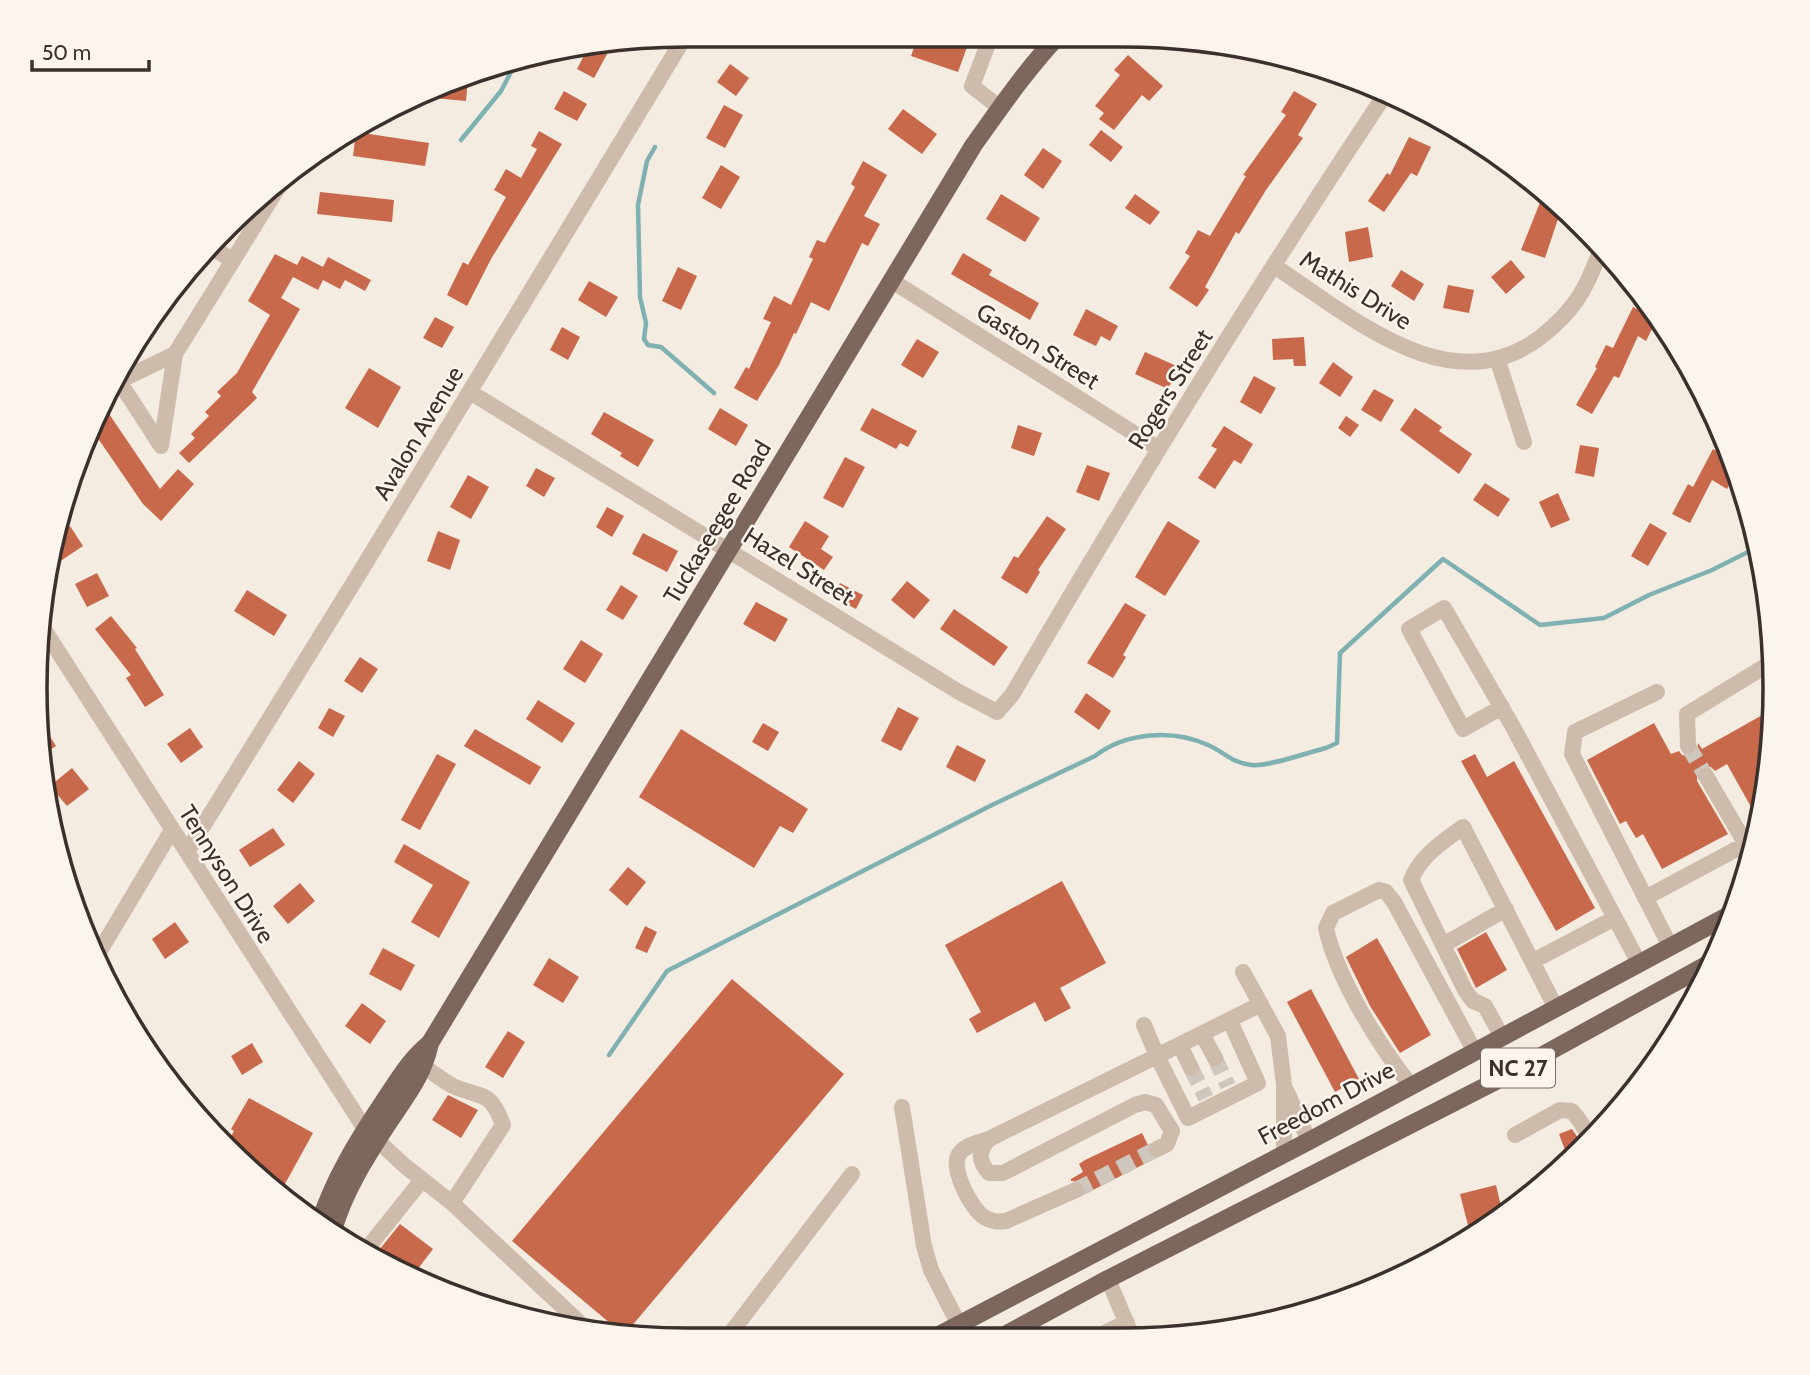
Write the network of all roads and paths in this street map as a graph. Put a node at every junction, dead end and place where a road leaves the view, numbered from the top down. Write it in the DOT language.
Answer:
graph roads {
  1 [pos="678,47"];
  2 [pos="987,47"];
  3 [pos="1048,47"];
  4 [pos="1380,102"];
  5 [pos="1000,108"];
  6 [pos="268,204"];
  7 [pos="219,252"];
  8 [pos="1597,258"];
  9 [pos="233,260"];
  10 [pos="1274,266"];
  11 [pos="892,281"];
  12 [pos="175,355"];
  13 [pos="1497,358"];
  14 [pos="128,377"];
  15 [pos="123,386"];
  16 [pos="470,392"];
  17 [pos="1524,442"];
  18 [pos="1159,449"];
  19 [pos="729,550"];
  20 [pos="50,639"];
  21 [pos="1762,668"];
  22 [pos="1657,692"];
  23 [pos="1502,707"];
  24 [pos="997,712"];
  25 [pos="1688,746"];
  26 [pos="1706,776"];
  27 [pos="172,830"];
  28 [pos="1744,840"];
  29 [pos="187,852"];
  30 [pos="1741,853"];
  31 [pos="1645,898"];
  32 [pos="1506,909"];
  33 [pos="1615,918"];
  34 [pos="1719,920"];
  35 [pos="102,946"];
  36 [pos="1443,946"];
  37 [pos="1670,946"];
  38 [pos="1532,961"];
  39 [pos="1639,963"];
  40 [pos="1698,969"];
  41 [pos="1243,972"];
  42 [pos="1261,1004"];
  43 [pos="1556,1008"];
  44 [pos="1230,1021"];
  45 [pos="1144,1025"];
  46 [pos="1202,1034"];
  47 [pos="1502,1037"];
  48 [pos="430,1043"];
  49 [pos="1180,1045"];
  50 [pos="1475,1052"];
  51 [pos="1157,1056"];
  52 [pos="1215,1058"];
  53 [pos="424,1067"];
  54 [pos="1191,1068"];
  55 [pos="1284,1085"];
  56 [pos="1411,1086"];
  57 [pos="902,1107"];
  58 [pos="1585,1130"];
  59 [pos="371,1135"];
  60 [pos="1516,1135"];
  61 [pos="989,1139"];
  62 [pos="1309,1141"];
  63 [pos="1157,1149"];
  64 [pos="1284,1154"];
  65 [pos="1322,1170"];
  66 [pos="852,1174"];
  67 [pos="422,1180"];
  68 [pos="334,1185"];
  69 [pos="1076,1190"];
  70 [pos="452,1203"];
  71 [pos="320,1211"];
  72 [pos="323,1214"];
  73 [pos="336,1223"];
  74 [pos="371,1244"];
  75 [pos="1108,1279"];
  76 [pos="570,1316"];
  77 [pos="959,1325"];
  78 [pos="735,1328"];
  79 [pos="953,1328"];
  80 [pos="1018,1328"];
  81 [pos="1129,1328"];
  1 -- 16 [label="street, Avalon Avenue"];
  2 -- 5 [label="street"];
  3 -- 5 [label="main road, Tuckaseegee Road"];
  4 -- 10 [label="street, Rogers Street"];
  5 -- 11 [label="main road, Tuckaseegee Road"];
  6 -- 9 [label="street"];
  7 -- 9 [label="street"];
  8 -- 13 [label="street, Mathis Drive"];
  9 -- 12 [label="street"];
  10 -- 13 [label="street, Mathis Drive"];
  10 -- 18 [label="street, Rogers Street"];
  11 -- 18 [label="street, Gaston Street"];
  11 -- 19 [label="main road, Tuckaseegee Road"];
  12 -- 14 [label="street"];
  12 -- 15 [label="street"];
  13 -- 17 [label="street"];
  16 -- 19 [label="street, Hazel Street"];
  16 -- 29 [label="street, Avalon Avenue"];
  18 -- 24 [label="street, Rogers Street"];
  19 -- 24 [label="street, Hazel Street"];
  19 -- 48 [label="main road, Tuckaseegee Road"];
  20 -- 27 [label="street, Tennyson Drive"];
  21 -- 25 [label="street"];
  22 -- 31 [label="street"];
  23 -- 23 [label="street"];
  23 -- 33 [label="street"];
  26 -- 28 [label="street"];
  27 -- 29 [label="street, Tennyson Drive"];
  27 -- 35 [label="street"];
  29 -- 59 [label="street, Tennyson Drive"];
  30 -- 31 [label="street"];
  31 -- 37 [label="street"];
  32 -- 36 [label="street"];
  32 -- 36 [label="street"];
  32 -- 38 [label="street"];
  33 -- 38 [label="street"];
  33 -- 39 [label="street"];
  34 -- 37 [label="main road, Freedom Drive / NC 27"];
  36 -- 47 [label="street"];
  37 -- 39 [label="main road, Freedom Drive / NC 27"];
  38 -- 43 [label="street"];
  39 -- 43 [label="main road, Freedom Drive / NC 27"];
  40 -- 65 [label="main road, NC 27"];
  41 -- 42 [label="street"];
  42 -- 44 [label="street"];
  42 -- 55 [label="street"];
  43 -- 47 [label="main road, Freedom Drive / NC 27"];
  44 -- 46 [label="street"];
  44 -- 51 [label="street"];
  45 -- 51 [label="street"];
  46 -- 49 [label="street"];
  46 -- 52 [label="street"];
  47 -- 50 [label="main road, Freedom Drive / NC 27"];
  48 -- 53 [label="main road, Tuckaseegee Road"];
  48 -- 59 [label="main road, Tuckaseegee Road"];
  49 -- 51 [label="street"];
  49 -- 54 [label="street"];
  50 -- 56 [label="main road, Freedom Drive / NC 27"];
  50 -- 56 [label="street"];
  51 -- 61 [label="street"];
  53 -- 59 [label="main road, Tuckaseegee Road"];
  53 -- 70 [label="street"];
  55 -- 62 [label="street"];
  55 -- 64 [label="street"];
  56 -- 62 [label="main road, Freedom Drive / NC 27"];
  57 -- 77 [label="street"];
  58 -- 60 [label="street"];
  59 -- 67 [label="street, Tennyson Drive"];
  59 -- 68 [label="main road, Tuckaseegee Road"];
  59 -- 73 [label="main road, Tuckaseegee Road"];
  61 -- 63 [label="street"];
  61 -- 69 [label="street"];
  62 -- 64 [label="main road, Freedom Drive / NC 27"];
  62 -- 65 [label="main road"];
  64 -- 77 [label="main road, Freedom Drive / NC 27"];
  65 -- 75 [label="main road, NC 27"];
  66 -- 78 [label="street"];
  67 -- 70 [label="street, Tennyson Drive"];
  67 -- 74 [label="street"];
  68 -- 71 [label="main road"];
  68 -- 72 [label="main road, Tuckaseegee Road"];
  70 -- 76 [label="street, Tennyson Drive"];
  75 -- 80 [label="main road, NC 27"];
  75 -- 81 [label="street"];
  77 -- 79 [label="main road, Freedom Drive / NC 27"];
}
